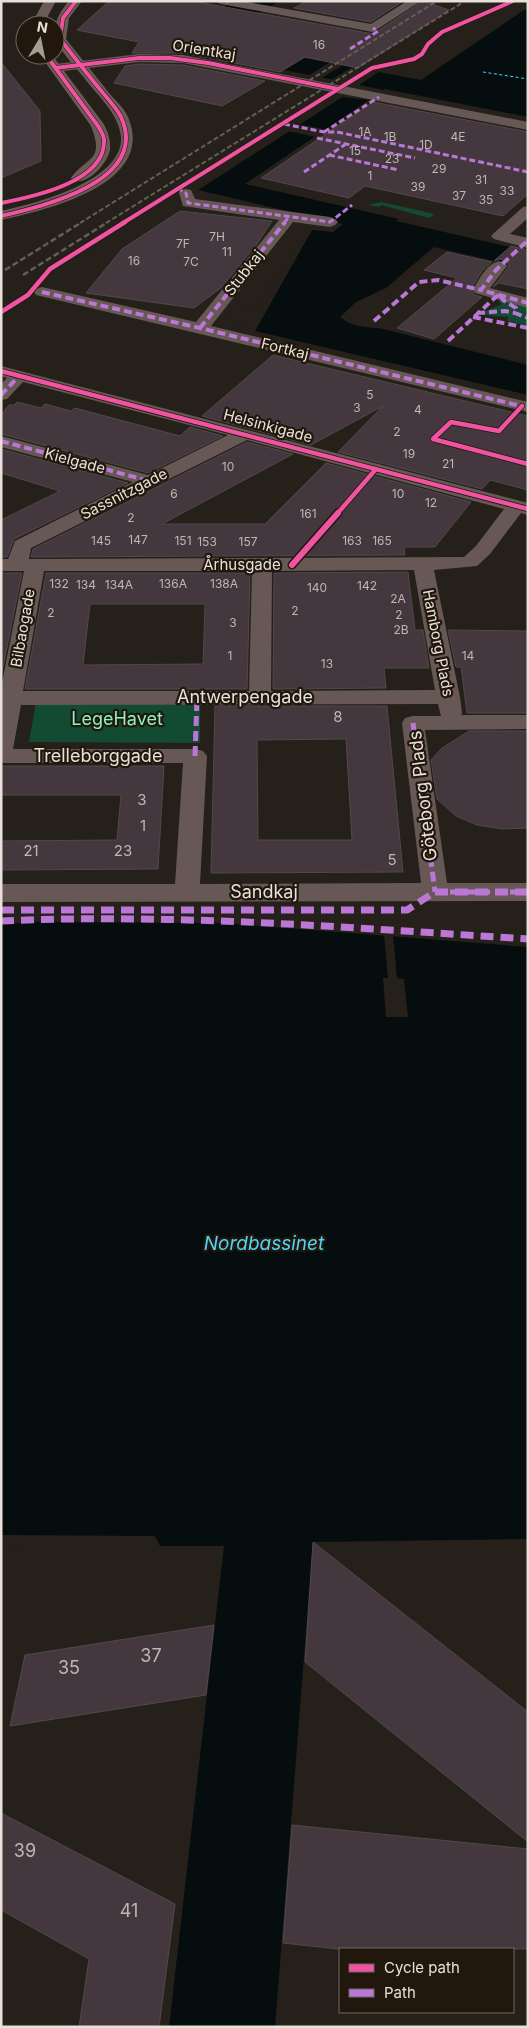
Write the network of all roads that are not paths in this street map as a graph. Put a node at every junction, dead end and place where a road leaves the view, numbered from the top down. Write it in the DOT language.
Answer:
graph roads {
  1 [pos="50,1"];
  2 [pos="76,1"];
  3 [pos="415,1"];
  4 [pos="226,2"];
  5 [pos="42,15"];
  6 [pos="53,65"];
  7 [pos="80,65"];
  8 [pos="55,68"];
  9 [pos="528,126"];
  10 [pos="186,193"];
  11 [pos="1,203"];
  12 [pos="528,210"];
  13 [pos="1,216"];
  14 [pos="288,218"];
  15 [pos="330,222"];
  16 [pos="528,242"];
  17 [pos="499,266"];
  18 [pos="42,292"];
  19 [pos="528,303"];
  20 [pos="200,328"];
  21 [pos="1,371"];
  22 [pos="20,376"];
  23 [pos="1,396"];
  24 [pos="528,407"];
  25 [pos="245,434"];
  26 [pos="1,440"];
  27 [pos="149,481"];
  28 [pos="522,508"];
  29 [pos="18,565"];
  30 [pos="262,565"];
  31 [pos="423,565"];
  32 [pos="260,697"];
  33 [pos="449,697"];
  34 [pos="11,698"];
  35 [pos="453,722"];
  36 [pos="528,722"];
  37 [pos="1,750"];
  38 [pos="1,756"];
  39 [pos="186,892"];
  40 [pos="435,892"];
  41 [pos="528,892"];
  42 [pos="1,893"];
  1 -- 5 [label="street"];
  2 -- 7 [label="street"];
  3 -- 4 [label="street"];
  6 -- 8 [label="street"];
  7 -- 8 [label="street, Orientkaj"];
  7 -- 9 [label="street, Orientkaj"];
  7 -- 13 [label="street"];
  8 -- 11 [label="street"];
  10 -- 14 [label="street"];
  12 -- 16 [label="street"];
  14 -- 15 [label="street"];
  14 -- 20 [label="street, Stubkaj"];
  17 -- 19 [label="street"];
  18 -- 20 [label="street, Fortkaj"];
  20 -- 24 [label="street, Fortkaj"];
  21 -- 22 [label="street, Helsinkigade"];
  22 -- 23 [label="street"];
  22 -- 25 [label="street, Helsinkigade"];
  25 -- 27 [label="street, Sassnitzgade"];
  25 -- 28 [label="street, Helsinkigade"];
  26 -- 27 [label="street, Kielgade"];
  27 -- 29 [label="street, Sassnitzgade"];
  28 -- 31 [label="street, Århusgade"];
  29 -- 30 [label="street, Århusgade"];
  29 -- 34 [label="street, Bilbaogade"];
  30 -- 31 [label="street, Århusgade"];
  30 -- 32 [label="street"];
  31 -- 33 [label="street, Hamborg Plads"];
  32 -- 33 [label="street, Antwerpengade"];
  32 -- 34 [label="street, Antwerpengade"];
  33 -- 35 [label="street, Hamborg Plads"];
  34 -- 37 [label="street, Bilbaogade"];
  35 -- 36 [label="street, Göteborg Plads"];
  35 -- 40 [label="street, Göteborg Plads"];
  38 -- 39 [label="street, Trelleborggade"];
  39 -- 40 [label="street, Sandkaj"];
  39 -- 42 [label="street, Sandkaj"];
  40 -- 41 [label="street, Sandkaj"];
}
